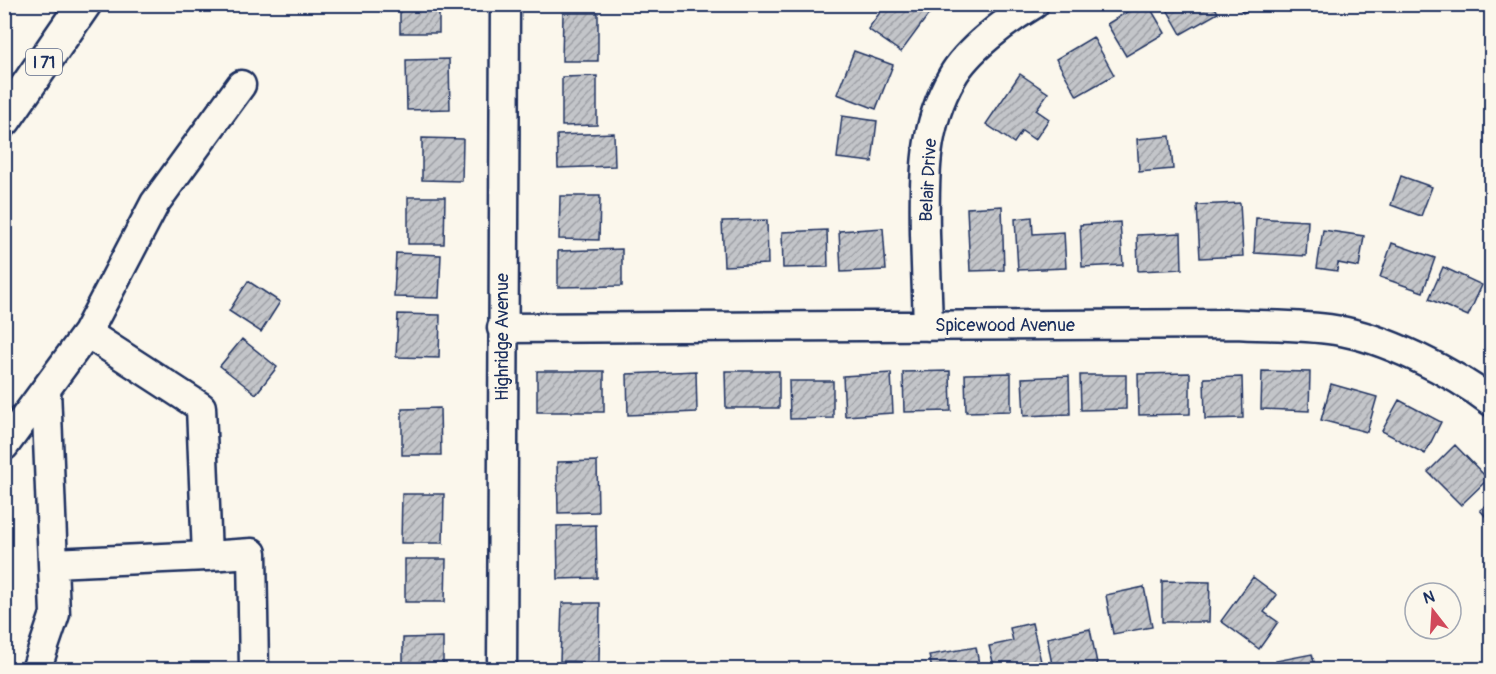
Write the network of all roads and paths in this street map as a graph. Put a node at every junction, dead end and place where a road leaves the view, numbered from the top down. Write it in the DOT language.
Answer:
graph roads {
  1 [pos="84,4"];
  2 [pos="505,4"];
  3 [pos="1034,4"];
  4 [pos="241,85"];
  5 [pos="4,120"];
  6 [pos="928,326"];
  7 [pos="502,328"];
  8 [pos="87,333"];
  9 [pos="46,389"];
  10 [pos="1491,402"];
  11 [pos="4,446"];
  12 [pos="207,556"];
  13 [pos="53,563"];
  14 [pos="36,669"];
  15 [pos="254,669"];
  16 [pos="502,669"];
  1 -- 5 [label="highway, I 71"];
  2 -- 7 [label="street, Highridge Avenue"];
  3 -- 6 [label="street, Belair Drive"];
  4 -- 8 [label="street"];
  6 -- 7 [label="street, Spicewood Avenue"];
  6 -- 10 [label="street, Spicewood Avenue"];
  7 -- 16 [label="street, Highridge Avenue"];
  8 -- 9 [label="street"];
  8 -- 12 [label="street"];
  9 -- 11 [label="street"];
  9 -- 13 [label="street"];
  12 -- 13 [label="street"];
  12 -- 15 [label="street"];
  13 -- 14 [label="street"];
}
